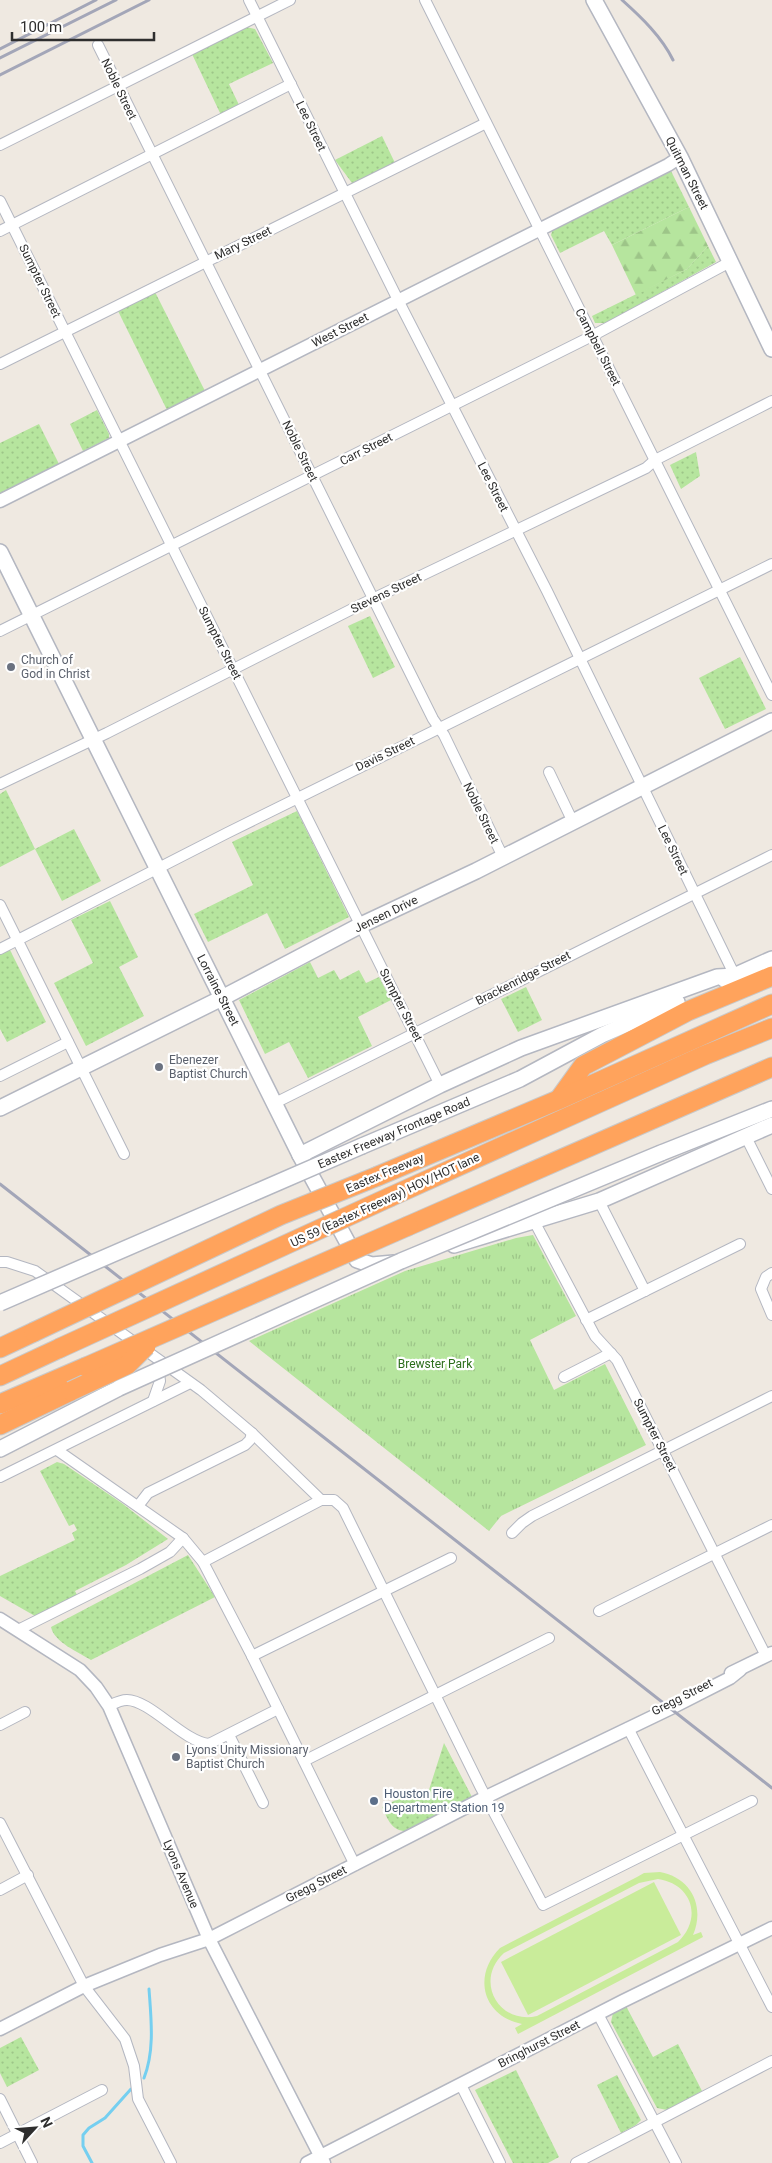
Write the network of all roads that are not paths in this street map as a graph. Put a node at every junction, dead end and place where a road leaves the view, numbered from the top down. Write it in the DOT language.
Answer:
graph roads {
  1 [pos="249,0"];
  2 [pos="290,0"];
  3 [pos="425,0"];
  4 [pos="594,0"];
  5 [pos="257,16"];
  6 [pos="98,45"];
  7 [pos="291,84"];
  8 [pos="118,86"];
  9 [pos="486,123"];
  10 [pos="0,145"];
  11 [pos="152,155"];
  12 [pos="680,157"];
  13 [pos="345,193"];
  14 [pos="0,201"];
  15 [pos="12,225"];
  16 [pos="540,230"];
  17 [pos="0,231"];
  18 [pos="205,262"];
  19 [pos="730,262"];
  20 [pos="398,300"];
  21 [pos="65,332"];
  22 [pos="592,336"];
  23 [pos="772,348"];
  24 [pos="0,364"];
  25 [pos="260,370"];
  26 [pos="772,401"];
  27 [pos="452,406"];
  28 [pos="120,442"];
  29 [pos="654,460"];
  30 [pos="312,476"];
  31 [pos="0,501"];
  32 [pos="516,532"];
  33 [pos="172,546"];
  34 [pos="0,552"];
  35 [pos="772,564"];
  36 [pos="719,589"];
  37 [pos="373,599"];
  38 [pos="31,616"];
  39 [pos="0,631"];
  40 [pos="579,659"];
  41 [pos="233,669"];
  42 [pos="772,695"];
  43 [pos="772,720"];
  44 [pos="438,728"];
  45 [pos="94,740"];
  46 [pos="549,772"];
  47 [pos="0,784"];
  48 [pos="642,785"];
  49 [pos="298,798"];
  50 [pos="572,820"];
  51 [pos="772,854"];
  52 [pos="502,857"];
  53 [pos="157,868"];
  54 [pos="694,892"];
  55 [pos="0,905"];
  56 [pos="361,925"];
  57 [pos="18,940"];
  58 [pos="0,949"];
  59 [pos="772,959"];
  60 [pos="735,976"];
  61 [pos="772,976"];
  62 [pos="222,998"];
  63 [pos="772,1004"];
  64 [pos="772,1028"];
  65 [pos="415,1033"];
  66 [pos="68,1042"];
  67 [pos="80,1067"];
  68 [pos="772,1067"];
  69 [pos="0,1076"];
  70 [pos="440,1085"];
  71 [pos="558,1100"];
  72 [pos="275,1103"];
  73 [pos="0,1108"];
  74 [pos="772,1109"];
  75 [pos="772,1125"];
  76 [pos="746,1137"];
  77 [pos="124,1154"];
  78 [pos="300,1155"];
  79 [pos="772,1189"];
  80 [pos="600,1200"];
  81 [pos="534,1221"];
  82 [pos="740,1244"];
  83 [pos="0,1262"];
  84 [pos="772,1273"];
  85 [pos="645,1291"];
  86 [pos="0,1303"];
  87 [pos="772,1315"];
  88 [pos="586,1320"];
  89 [pos="153,1339"];
  90 [pos="0,1348"];
  91 [pos="611,1353"];
  92 [pos="158,1360"];
  93 [pos="0,1376"];
  94 [pos="564,1377"];
  95 [pos="190,1383"];
  96 [pos="772,1396"];
  97 [pos="153,1401"];
  98 [pos="0,1404"];
  99 [pos="0,1425"];
  100 [pos="252,1433"];
  101 [pos="0,1449"];
  102 [pos="57,1450"];
  103 [pos="663,1450"];
  104 [pos="0,1477"];
  105 [pos="321,1500"];
  106 [pos="138,1506"];
  107 [pos="772,1525"];
  108 [pos="512,1533"];
  109 [pos="182,1538"];
  110 [pos="715,1553"];
  111 [pos="451,1558"];
  112 [pos="203,1562"];
  113 [pos="384,1591"];
  114 [pos="599,1611"];
  115 [pos="0,1619"];
  116 [pos="18,1630"];
  117 [pos="549,1638"];
  118 [pos="769,1655"];
  119 [pos="252,1656"];
  120 [pos="435,1694"];
  121 [pos="109,1706"];
  122 [pos="278,1709"];
  123 [pos="25,1712"];
  124 [pos="0,1725"];
  125 [pos="628,1728"];
  126 [pos="229,1735"];
  127 [pos="304,1760"];
  128 [pos="486,1797"];
  129 [pos="752,1801"];
  130 [pos="263,1803"];
  131 [pos="0,1823"];
  132 [pos="682,1836"];
  133 [pos="354,1865"];
  134 [pos="28,1875"];
  135 [pos="0,1890"];
  136 [pos="772,1928"];
  137 [pos="209,1939"];
  138 [pos="738,1945"];
  139 [pos="84,1986"];
  140 [pos="772,2007"];
  141 [pos="598,2014"];
  142 [pos="0,2029"];
  143 [pos="772,2061"];
  144 [pos="461,2085"];
  145 [pos="102,2090"];
  146 [pos="0,2099"];
  147 [pos="655,2123"];
  148 [pos="18,2134"];
  149 [pos="0,2144"];
  150 [pos="322,2159"];
  151 [pos="32,2163"];
  152 [pos="171,2163"];
  153 [pos="307,2163"];
  154 [pos="500,2163"];
  155 [pos="576,2163"];
  156 [pos="676,2163"];
  1 -- 5 [label="street, Lee Street"];
  2 -- 5 [label="street"];
  3 -- 9 [label="street, Campbell Street"];
  4 -- 12 [label="main road, Quitman Street"];
  5 -- 7 [label="street, Lee Street"];
  5 -- 8 [label="street"];
  6 -- 8 [label="street, Noble Street"];
  7 -- 11 [label="street"];
  7 -- 13 [label="street, Lee Street"];
  8 -- 10 [label="street"];
  8 -- 11 [label="street, Noble Street"];
  9 -- 13 [label="street, Mary Street"];
  9 -- 16 [label="street, Campbell Street"];
  11 -- 15 [label="street"];
  11 -- 18 [label="street, Noble Street"];
  12 -- 16 [label="street, West Street"];
  12 -- 19 [label="main road, Quitman Street"];
  13 -- 18 [label="street, Mary Street"];
  13 -- 20 [label="street, Lee Street"];
  14 -- 15 [label="street, Sumpter Street"];
  15 -- 17 [label="street"];
  15 -- 21 [label="street, Sumpter Street"];
  16 -- 20 [label="street, West Street"];
  16 -- 22 [label="street, Campbell Street"];
  18 -- 21 [label="street, Mary Street"];
  18 -- 25 [label="street, Noble Street"];
  19 -- 22 [label="street, Carr Street"];
  19 -- 23 [label="main road, Quitman Street"];
  20 -- 25 [label="street, West Street"];
  20 -- 27 [label="street, Lee Street"];
  21 -- 24 [label="street, Mary Street"];
  21 -- 28 [label="street, Sumpter Street"];
  22 -- 27 [label="street, Carr Street"];
  22 -- 29 [label="street, Campbell Street"];
  25 -- 28 [label="street, West Street"];
  25 -- 30 [label="street, Noble Street"];
  26 -- 29 [label="street, Stevens Street"];
  27 -- 30 [label="street, Carr Street"];
  27 -- 32 [label="street, Lee Street"];
  28 -- 31 [label="street, West Street"];
  28 -- 33 [label="street, Sumpter Street"];
  29 -- 32 [label="street, Stevens Street"];
  29 -- 36 [label="street, Campbell Street"];
  30 -- 33 [label="street, Carr Street"];
  30 -- 37 [label="street, Noble Street"];
  32 -- 37 [label="street, Stevens Street"];
  32 -- 40 [label="street, Lee Street"];
  33 -- 38 [label="street, Carr Street"];
  33 -- 41 [label="street, Sumpter Street"];
  34 -- 38 [label="main road, Lorraine Street"];
  35 -- 36 [label="street, Davis Street"];
  36 -- 40 [label="street, Davis Street"];
  36 -- 42 [label="street, Campbell Street"];
  37 -- 41 [label="street, Stevens Street"];
  37 -- 44 [label="street, Noble Street"];
  38 -- 39 [label="street, Carr Street"];
  38 -- 45 [label="main road, Lorraine Street"];
  40 -- 44 [label="street, Davis Street"];
  40 -- 48 [label="street, Lee Street"];
  41 -- 45 [label="street, Stevens Street"];
  41 -- 49 [label="street, Sumpter Street"];
  43 -- 48 [label="main road, Jensen Drive"];
  44 -- 49 [label="street, Davis Street"];
  44 -- 52 [label="street, Noble Street"];
  45 -- 47 [label="street, Stevens Street"];
  45 -- 53 [label="main road, Lorraine Street"];
  46 -- 50 [label="street"];
  48 -- 50 [label="main road, Jensen Drive"];
  48 -- 54 [label="street, Lee Street"];
  49 -- 53 [label="street, Davis Street"];
  49 -- 56 [label="street, Sumpter Street"];
  50 -- 52 [label="main road, Jensen Drive"];
  51 -- 54 [label="street, Brackenridge Street"];
  52 -- 56 [label="main road, Jensen Drive"];
  53 -- 57 [label="street, Davis Street"];
  53 -- 62 [label="main road, Lorraine Street"];
  54 -- 60 [label="street, Lee Street"];
  54 -- 65 [label="street, Brackenridge Street"];
  55 -- 57 [label="street"];
  56 -- 62 [label="main road, Jensen Drive"];
  56 -- 65 [label="street, Sumpter Street"];
  57 -- 58 [label="street, Davis Street"];
  57 -- 66 [label="street"];
  59 -- 60 [label="main road, Eastex Freeway Frontage Road"];
  60 -- 70 [label="main road"];
  60 -- 86 [label="main road, Eastex Freeway Frontage Road, bridge"];
  61 -- 71 [label="highway"];
  62 -- 67 [label="main road, Jensen Drive"];
  62 -- 72 [label="main road, Lorraine Street"];
  63 -- 71 [label="highway, Eastex Freeway"];
  64 -- 93 [label="highway, US 59 (Eastex Freeway) HOV/HOT lane, bridge"];
  65 -- 70 [label="street, Sumpter Street"];
  65 -- 72 [label="street, Brackenridge Street"];
  66 -- 67 [label="street"];
  66 -- 69 [label="street"];
  67 -- 73 [label="main road, Jensen Drive"];
  67 -- 77 [label="street"];
  68 -- 89 [label="highway, bridge"];
  70 -- 78 [label="main road"];
  71 -- 90 [label="highway, Eastex Freeway, bridge"];
  72 -- 78 [label="main road, Lorraine Street"];
  74 -- 101 [label="main road, bridge"];
  75 -- 76 [label="main road"];
  76 -- 79 [label="street"];
  76 -- 80 [label="main road"];
  78 -- 81 [label="main road, Lorraine Street"];
  80 -- 81 [label="main road"];
  80 -- 85 [label="street"];
  81 -- 88 [label="street, Sumpter Street"];
  82 -- 85 [label="street"];
  83 -- 92 [label="street"];
  84 -- 87 [label="street"];
  85 -- 88 [label="street"];
  88 -- 91 [label="street, Sumpter Street"];
  89 -- 98 [label="highway, bridge"];
  89 -- 99 [label="highway, bridge"];
  91 -- 94 [label="street"];
  91 -- 103 [label="street, Sumpter Street"];
  92 -- 95 [label="street"];
  92 -- 97 [label="street"];
  95 -- 97 [label="street"];
  95 -- 100 [label="street"];
  96 -- 103 [label="street"];
  97 -- 102 [label="street"];
  100 -- 105 [label="street"];
  100 -- 106 [label="street"];
  102 -- 104 [label="street"];
  102 -- 106 [label="street"];
  103 -- 108 [label="street"];
  103 -- 110 [label="street, Sumpter Street"];
  105 -- 112 [label="street"];
  105 -- 113 [label="street"];
  106 -- 109 [label="street"];
  107 -- 110 [label="street"];
  109 -- 112 [label="street"];
  109 -- 116 [label="street"];
  110 -- 114 [label="street"];
  110 -- 118 [label="street, Sumpter Street"];
  111 -- 113 [label="street"];
  112 -- 119 [label="street"];
  113 -- 119 [label="street"];
  113 -- 120 [label="street"];
  115 -- 116 [label="street, Lyons Avenue"];
  116 -- 121 [label="street, Lyons Avenue"];
  117 -- 120 [label="street"];
  118 -- 125 [label="street, Gregg Street"];
  119 -- 122 [label="street"];
  120 -- 127 [label="street"];
  120 -- 128 [label="street"];
  121 -- 126 [label="street"];
  121 -- 137 [label="street, Lyons Avenue"];
  122 -- 126 [label="street"];
  122 -- 127 [label="street"];
  123 -- 124 [label="street"];
  125 -- 128 [label="street, Gregg Street"];
  125 -- 132 [label="street"];
  126 -- 130 [label="street"];
  127 -- 133 [label="street"];
  128 -- 132 [label="street"];
  128 -- 133 [label="street, Gregg Street"];
  129 -- 132 [label="street"];
  131 -- 134 [label="street"];
  132 -- 138 [label="street"];
  133 -- 137 [label="street, Gregg Street"];
  134 -- 135 [label="street"];
  134 -- 139 [label="street"];
  136 -- 138 [label="street, Bringhurst Street"];
  137 -- 139 [label="street, Gregg Street"];
  137 -- 150 [label="street, Lyons Avenue"];
  138 -- 140 [label="street"];
  138 -- 141 [label="street, Bringhurst Street"];
  139 -- 142 [label="street, Gregg Street"];
  139 -- 152 [label="street"];
  141 -- 144 [label="street, Bringhurst Street"];
  141 -- 147 [label="street"];
  143 -- 147 [label="street"];
  144 -- 150 [label="street, Bringhurst Street"];
  144 -- 154 [label="street"];
  145 -- 148 [label="street"];
  146 -- 148 [label="street"];
  147 -- 155 [label="street"];
  147 -- 156 [label="street"];
  148 -- 149 [label="street"];
  148 -- 151 [label="street"];
  150 -- 153 [label="street, Bringhurst Street"];
}
